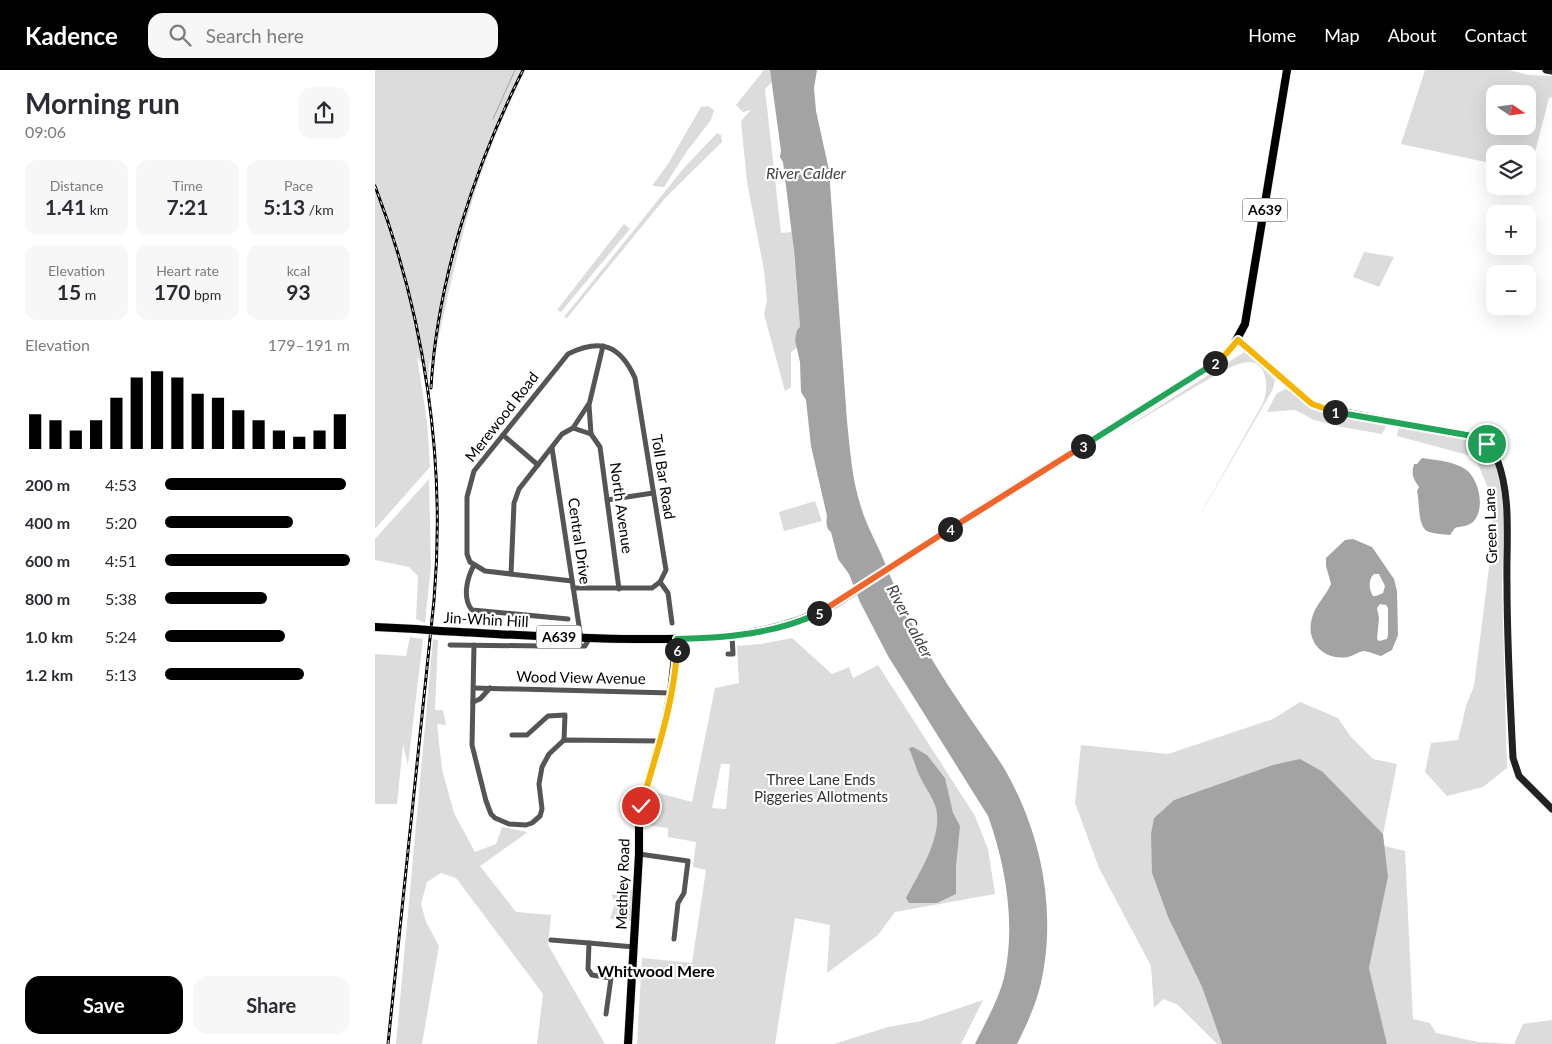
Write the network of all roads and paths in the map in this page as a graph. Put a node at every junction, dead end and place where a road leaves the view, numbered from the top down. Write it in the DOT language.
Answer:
graph roads {
  1 [pos="1287,70"];
  2 [pos="1546,70"];
  3 [pos="1552,71"];
  4 [pos="1238,340"];
  5 [pos="603,346"];
  6 [pos="589,405"];
  7 [pos="573,428"];
  8 [pos="591,434"];
  9 [pos="503,435"];
  10 [pos="552,448"];
  11 [pos="539,465"];
  12 [pos="653,493"];
  13 [pos="607,500"];
  14 [pos="474,565"];
  15 [pos="511,574"];
  16 [pos="572,580"];
  17 [pos="660,582"];
  18 [pos="573,588"];
  19 [pos="619,588"];
  20 [pos="568,619"];
  21 [pos="672,623"];
  22 [pos="375,627"];
  23 [pos="732,636"];
  24 [pos="585,639"];
  25 [pos="677,639"];
  26 [pos="451,645"];
  27 [pos="474,645"];
  28 [pos="543,646"];
  29 [pos="561,646"];
  30 [pos="728,654"];
  31 [pos="474,688"];
  32 [pos="490,688"];
  33 [pos="671,693"];
  34 [pos="473,702"];
  35 [pos="512,735"];
  36 [pos="564,740"];
  37 [pos="660,741"];
  38 [pos="1552,809"];
  39 [pos="639,854"];
  40 [pos="674,939"];
  41 [pos="551,940"];
  42 [pos="589,943"];
  43 [pos="634,947"];
  44 [pos="606,1014"];
  45 [pos="628,1044"];
  1 -- 4 [label="main road, A639"];
  2 -- 3 [label="street"];
  4 -- 23 [label="main road, Jin-Whin Hill / A639"];
  4 -- 38 [label="street, Green Lane"];
  5 -- 6 [label="street"];
  5 -- 9 [label="street, Merewood Road"];
  5 -- 12 [label="street, Toll Bar Road"];
  6 -- 7 [label="street"];
  6 -- 8 [label="street"];
  7 -- 8 [label="street"];
  7 -- 10 [label="street"];
  8 -- 13 [label="street, North Avenue"];
  9 -- 11 [label="street"];
  9 -- 14 [label="street, Merewood Road"];
  10 -- 11 [label="street"];
  10 -- 16 [label="street, Central Drive"];
  11 -- 15 [label="street"];
  12 -- 13 [label="street"];
  12 -- 17 [label="street, Toll Bar Road"];
  13 -- 19 [label="street, North Avenue"];
  14 -- 15 [label="street"];
  14 -- 20 [label="street"];
  15 -- 16 [label="street"];
  16 -- 18 [label="street, Central Drive"];
  17 -- 19 [label="street"];
  17 -- 21 [label="street"];
  18 -- 19 [label="street"];
  18 -- 24 [label="street, Central Drive"];
  22 -- 24 [label="main road, Jin-Whin Hill / A639, bridge"];
  23 -- 25 [label="main road, Jin-Whin Hill / A639"];
  23 -- 30 [label="street"];
  24 -- 25 [label="main road, Jin-Whin Hill / A639"];
  24 -- 29 [label="street"];
  25 -- 33 [label="main road, Methley Road"];
  26 -- 27 [label="street"];
  27 -- 28 [label="street"];
  27 -- 31 [label="street"];
  31 -- 32 [label="street, Wood View Avenue"];
  31 -- 34 [label="street"];
  32 -- 33 [label="street, Wood View Avenue"];
  32 -- 34 [label="street"];
  33 -- 37 [label="main road, Methley Road"];
  34 -- 36 [label="street"];
  35 -- 36 [label="street"];
  36 -- 37 [label="street"];
  37 -- 39 [label="main road, Methley Road"];
  39 -- 40 [label="street"];
  39 -- 43 [label="main road, Methley Road"];
  41 -- 42 [label="street"];
  42 -- 43 [label="street"];
  42 -- 44 [label="street"];
  43 -- 45 [label="main road, Methley Road"];
}
